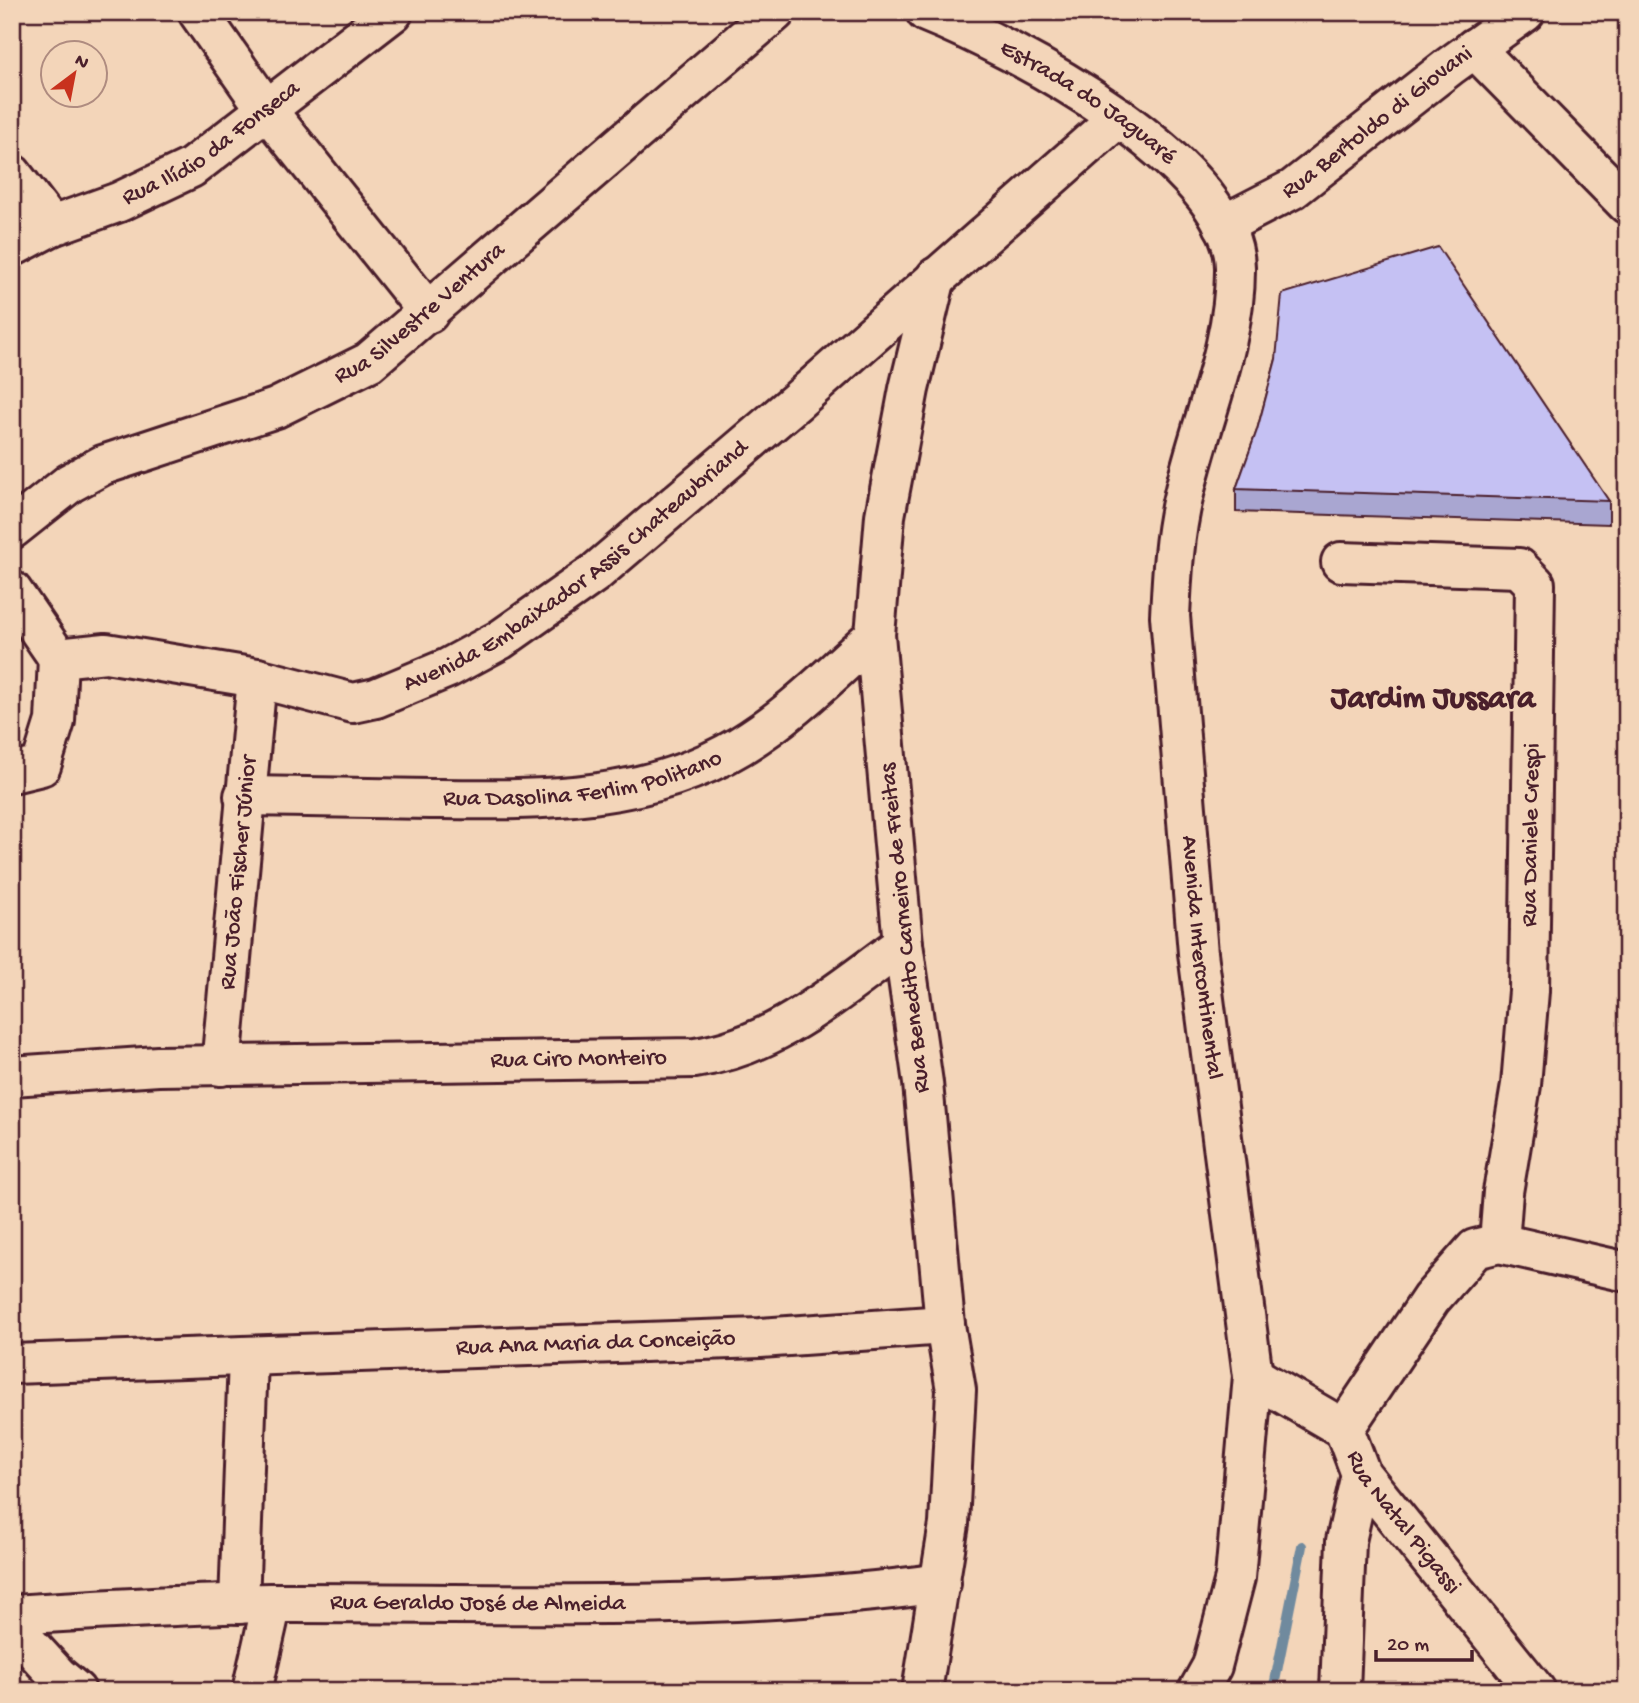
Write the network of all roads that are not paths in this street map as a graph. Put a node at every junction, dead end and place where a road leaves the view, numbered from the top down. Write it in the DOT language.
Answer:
graph roads {
  1 [pos="198,12"];
  2 [pos="393,12"];
  3 [pos="775,12"];
  4 [pos="926,12"];
  5 [pos="1525,12"];
  6 [pos="1474,48"];
  7 [pos="266,109"];
  8 [pos="1118,117"];
  9 [pos="12,174"];
  10 [pos="1627,204"];
  11 [pos="1223,225"];
  12 [pos="52,226"];
  13 [pos="12,247"];
  14 [pos="936,277"];
  15 [pos="429,313"];
  16 [pos="12,529"];
  17 [pos="1341,562"];
  18 [pos="12,592"];
  19 [pos="876,635"];
  20 [pos="58,657"];
  21 [pos="257,678"];
  22 [pos="12,773"];
  23 [pos="244,796"];
  24 [pos="903,944"];
  25 [pos="220,1066"];
  26 [pos="12,1076"];
  27 [pos="1499,1243"];
  28 [pos="1627,1272"];
  29 [pos="945,1325"];
  30 [pos="248,1358"];
  31 [pos="12,1364"];
  32 [pos="1253,1376"];
  33 [pos="1344,1429"];
  34 [pos="1361,1474"];
  35 [pos="941,1583"];
  36 [pos="256,1604"];
  37 [pos="12,1615"];
  38 [pos="12,1626"];
  39 [pos="76,1691"];
  40 [pos="252,1691"];
  41 [pos="922,1691"];
  42 [pos="1198,1691"];
  43 [pos="1340,1691"];
  44 [pos="1536,1691"];
  1 -- 7 [label="street"];
  2 -- 7 [label="street, Rua Ilídio da Fonseca"];
  3 -- 15 [label="street, Rua Silvestre Ventura"];
  4 -- 8 [label="street, Estrada do Jaguaré"];
  5 -- 6 [label="street, Rua Bertoldo di Giovani"];
  6 -- 10 [label="street"];
  6 -- 11 [label="street, Rua Bertoldo di Giovani"];
  7 -- 12 [label="street, Rua Ilídio da Fonseca"];
  7 -- 15 [label="street"];
  8 -- 11 [label="street, Estrada do Jaguaré"];
  8 -- 14 [label="street, Avenida Embaixador Assis Chateaubriand"];
  9 -- 12 [label="street"];
  11 -- 32 [label="street, Avenida Intercontinental"];
  12 -- 13 [label="street, Rua Ilídio da Fonseca"];
  14 -- 19 [label="street, Rua Benedito Carneiro de Freitas"];
  14 -- 21 [label="street, Avenida Embaixador Assis Chateaubriand"];
  15 -- 16 [label="street, Rua Silvestre Ventura"];
  17 -- 27 [label="street, Rua Daniele Crespi"];
  18 -- 20 [label="street"];
  19 -- 23 [label="street, Rua Dasolina Ferlim Politano"];
  19 -- 24 [label="street, Rua Benedito Carneiro de Freitas"];
  20 -- 21 [label="street, Avenida Embaixador Assis Chateaubriand"];
  20 -- 22 [label="street"];
  21 -- 23 [label="street, Rua João Fischer Júnior"];
  23 -- 25 [label="street, Rua João Fischer Júnior"];
  24 -- 25 [label="street, Rua Ciro Monteiro"];
  24 -- 29 [label="street, Rua Benedito Carneiro de Freitas"];
  25 -- 26 [label="street, Rua Ciro Monteiro"];
  27 -- 28 [label="street"];
  27 -- 33 [label="street"];
  29 -- 30 [label="street, Rua Ana Maria da Conceição"];
  29 -- 35 [label="street, Rua Benedito Carneiro de Freitas"];
  30 -- 31 [label="street, Rua Ana Maria da Conceição"];
  30 -- 36 [label="street"];
  32 -- 33 [label="street, Rua Natal Pigassi"];
  32 -- 42 [label="street, Avenida Intercontinental"];
  33 -- 34 [label="street, Rua Natal Pigassi"];
  34 -- 43 [label="street"];
  34 -- 44 [label="street, Rua Natal Pigassi"];
  35 -- 36 [label="street, Rua Geraldo José de Almeida"];
  35 -- 41 [label="street, Rua Benedito Carneiro de Freitas"];
  36 -- 37 [label="street, Rua Geraldo José de Almeida"];
  36 -- 40 [label="street"];
  38 -- 39 [label="street"];
}
